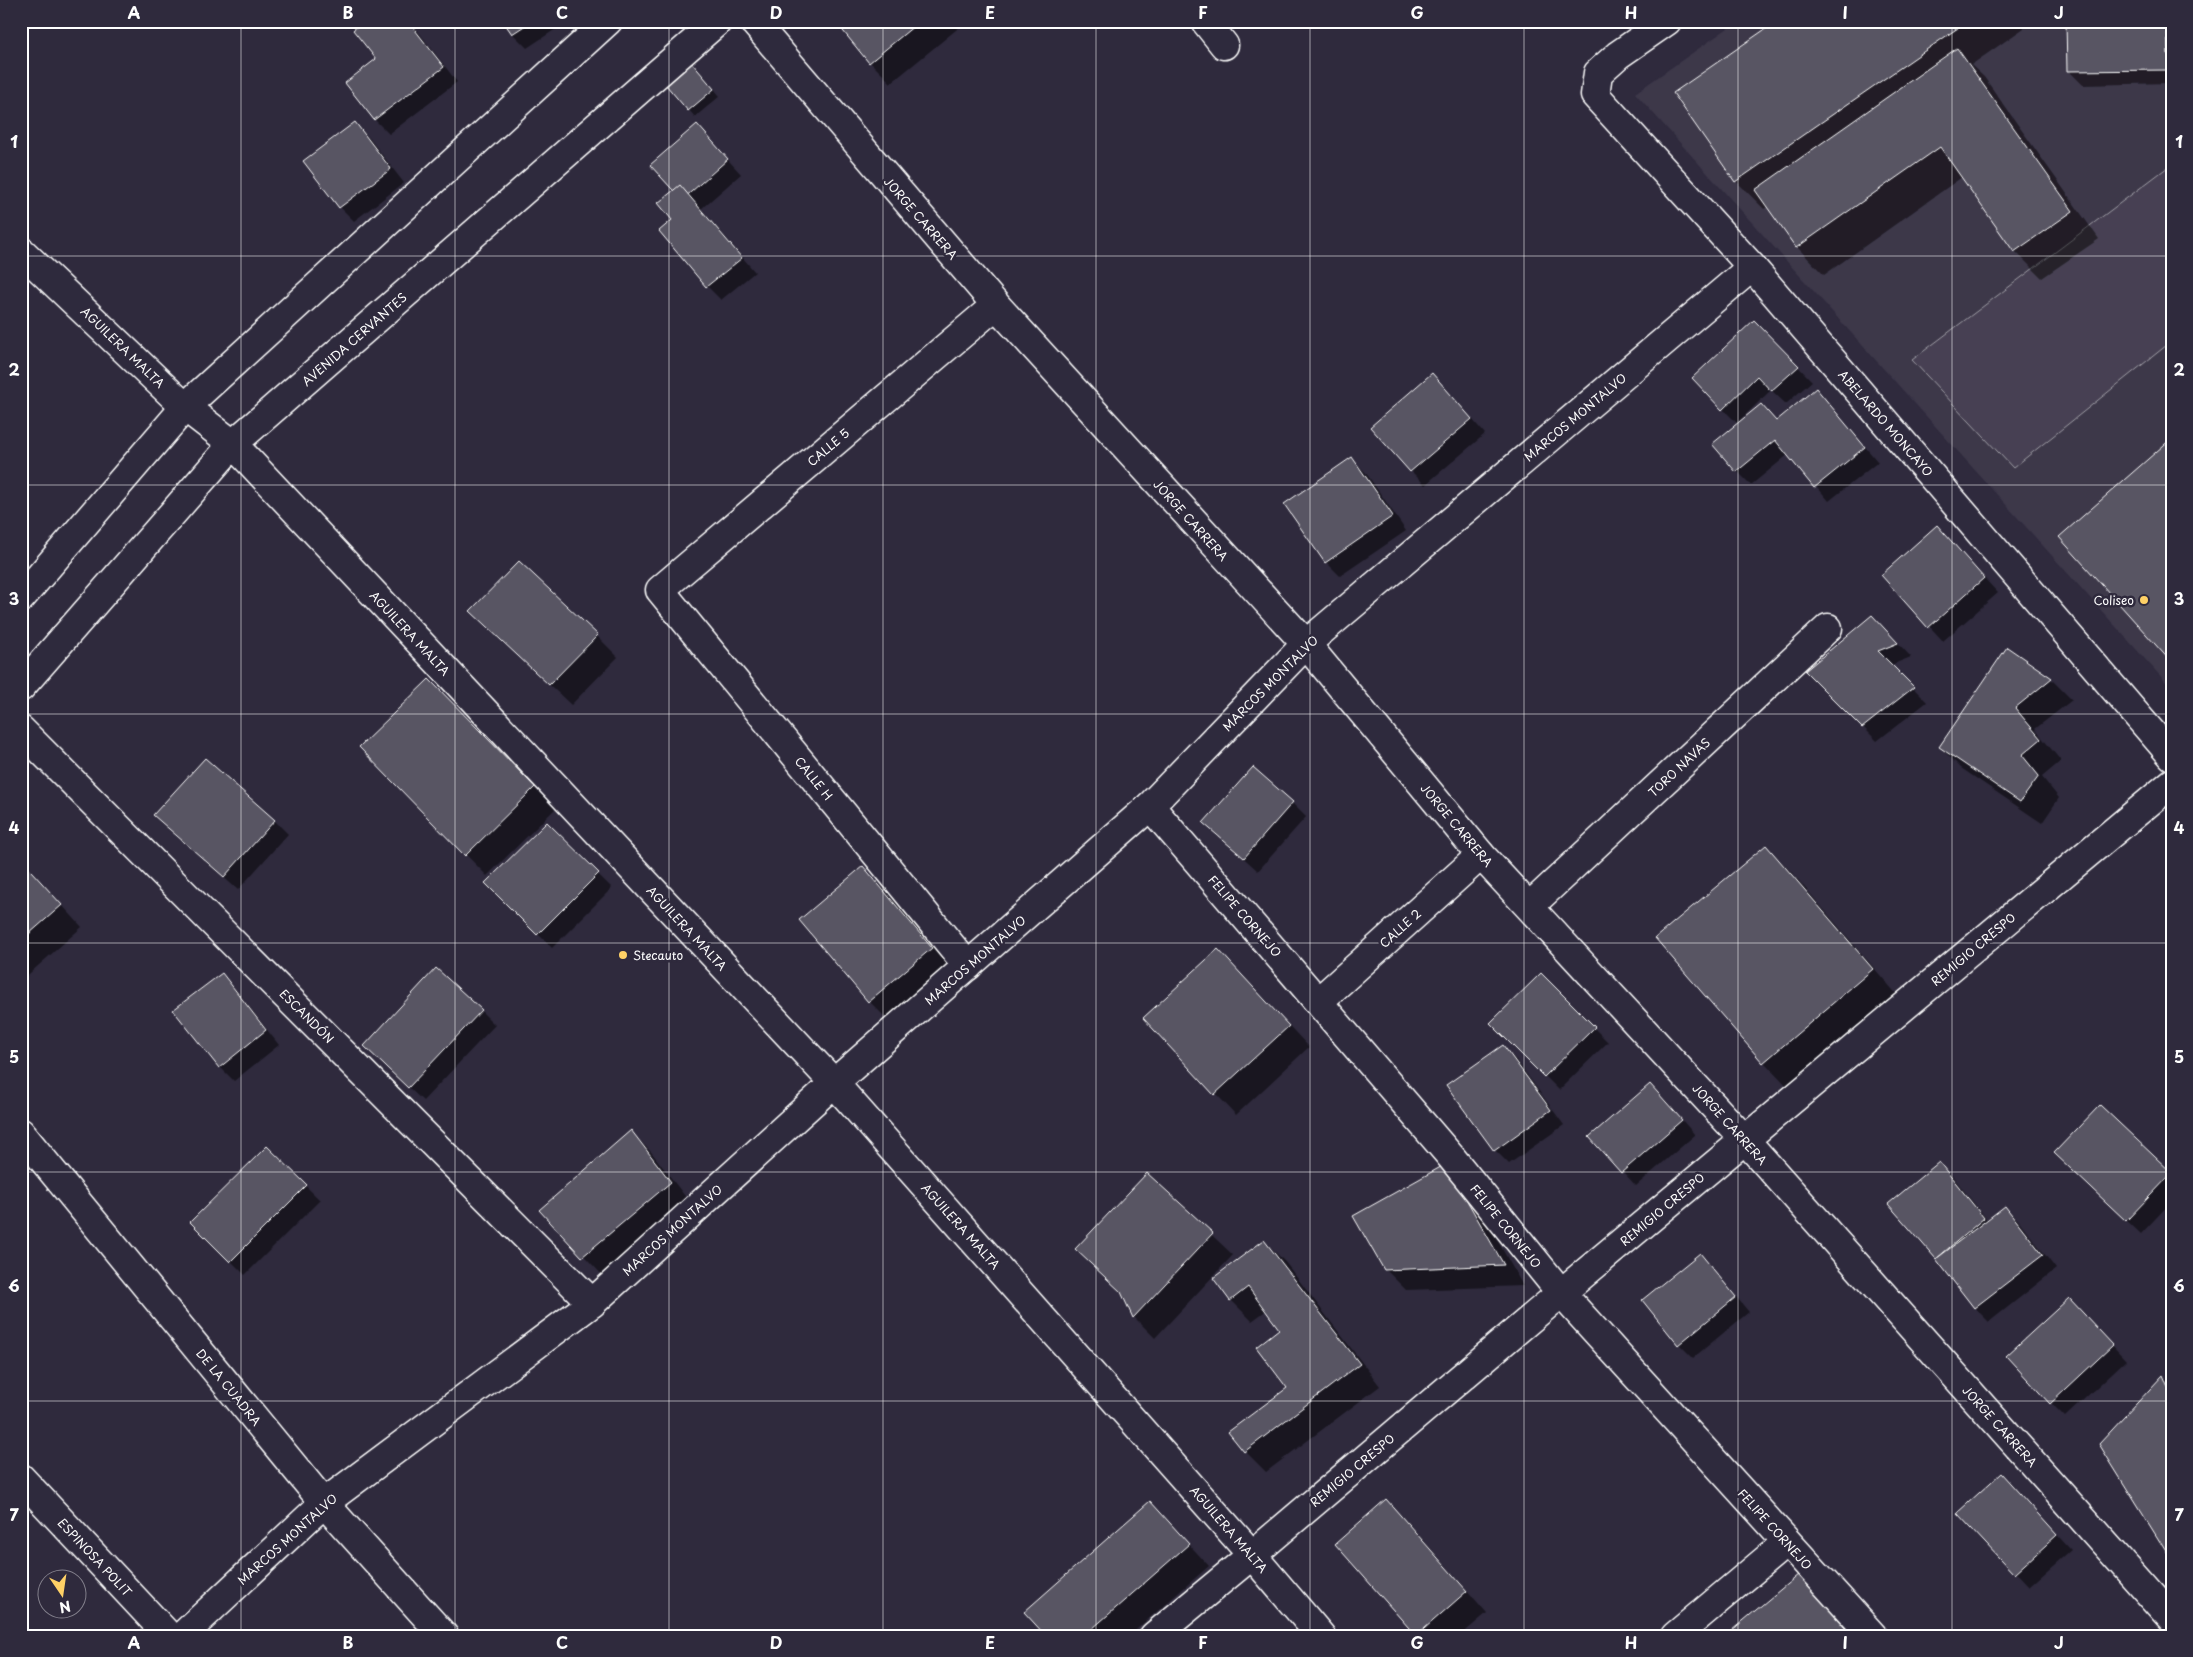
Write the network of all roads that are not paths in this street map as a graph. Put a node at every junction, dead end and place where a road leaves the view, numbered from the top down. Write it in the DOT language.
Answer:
graph roads {
  1 [pos="718,21"];
  2 [pos="753,21"];
  3 [pos="1205,21"];
  4 [pos="1667,21"];
  5 [pos="595,26"];
  6 [pos="1224,45"];
  7 [pos="21,250"];
  8 [pos="1752,268"];
  9 [pos="996,305"];
  10 [pos="185,407"];
  11 [pos="233,444"];
  12 [pos="660,590"];
  13 [pos="21,598"];
  14 [pos="1828,628"];
  15 [pos="1306,644"];
  16 [pos="21,687"];
  17 [pos="21,730"];
  18 [pos="2172,756"];
  19 [pos="2172,784"];
  20 [pos="1150,806"];
  21 [pos="1481,855"];
  22 [pos="1530,906"];
  23 [pos="968,966"];
  24 [pos="1319,1001"];
  25 [pos="834,1083"];
  26 [pos="21,1133"];
  27 [pos="1745,1140"];
  28 [pos="1561,1293"];
  29 [pos="592,1303"];
  30 [pos="21,1478"];
  31 [pos="324,1503"];
  32 [pos="1786,1542"];
  33 [pos="1252,1555"];
  34 [pos="2172,1619"];
  35 [pos="170,1636"];
  36 [pos="182,1636"];
  37 [pos="444,1636"];
  38 [pos="1154,1636"];
  39 [pos="1321,1636"];
  40 [pos="1675,1636"];
  41 [pos="1873,1636"];
  1 -- 11 [label="street, AVENIDA CERVANTES"];
  2 -- 9 [label="street, JORGE CARRERA"];
  3 -- 6 [label="street"];
  4 -- 8 [label="street, ABELARDO MONCAYO"];
  5 -- 10 [label="street"];
  7 -- 10 [label="street, AGUILERA MALTA"];
  8 -- 15 [label="street, MARCOS MONTALVO"];
  8 -- 18 [label="street, ABELARDO MONCAYO"];
  9 -- 12 [label="street, CALLE 5"];
  9 -- 15 [label="street, JORGE CARRERA"];
  10 -- 11 [label="street, AGUILERA MALTA"];
  10 -- 13 [label="street"];
  11 -- 16 [label="street, AVENIDA CERVANTES"];
  11 -- 25 [label="street, AGUILERA MALTA"];
  12 -- 23 [label="street, CALLE H"];
  14 -- 22 [label="street, TORO NAVAS"];
  15 -- 20 [label="street, MARCOS MONTALVO"];
  15 -- 21 [label="street, JORGE CARRERA"];
  17 -- 29 [label="street, ESCANDÓN"];
  19 -- 27 [label="street, REMIGIO CRESPO"];
  20 -- 23 [label="street, MARCOS MONTALVO"];
  20 -- 24 [label="street, FELIPE CORNEJO"];
  21 -- 22 [label="street, JORGE CARRERA"];
  21 -- 24 [label="street, CALLE 2"];
  22 -- 27 [label="street, JORGE CARRERA"];
  23 -- 25 [label="street, MARCOS MONTALVO"];
  24 -- 28 [label="street, FELIPE CORNEJO"];
  25 -- 29 [label="street, MARCOS MONTALVO"];
  25 -- 33 [label="street, AGUILERA MALTA"];
  26 -- 31 [label="street, DE LA CUADRA"];
  27 -- 28 [label="street, REMIGIO CRESPO"];
  27 -- 34 [label="street, JORGE CARRERA"];
  28 -- 32 [label="street, FELIPE CORNEJO"];
  28 -- 33 [label="street, REMIGIO CRESPO"];
  29 -- 31 [label="street, MARCOS MONTALVO"];
  30 -- 35 [label="street, ESPINOSA POLIT"];
  31 -- 36 [label="street, MARCOS MONTALVO"];
  31 -- 37 [label="street, DE LA CUADRA"];
  32 -- 40 [label="street"];
  32 -- 41 [label="street, FELIPE CORNEJO"];
  33 -- 38 [label="street, REMIGIO CRESPO"];
  33 -- 39 [label="street, AGUILERA MALTA"];
}
